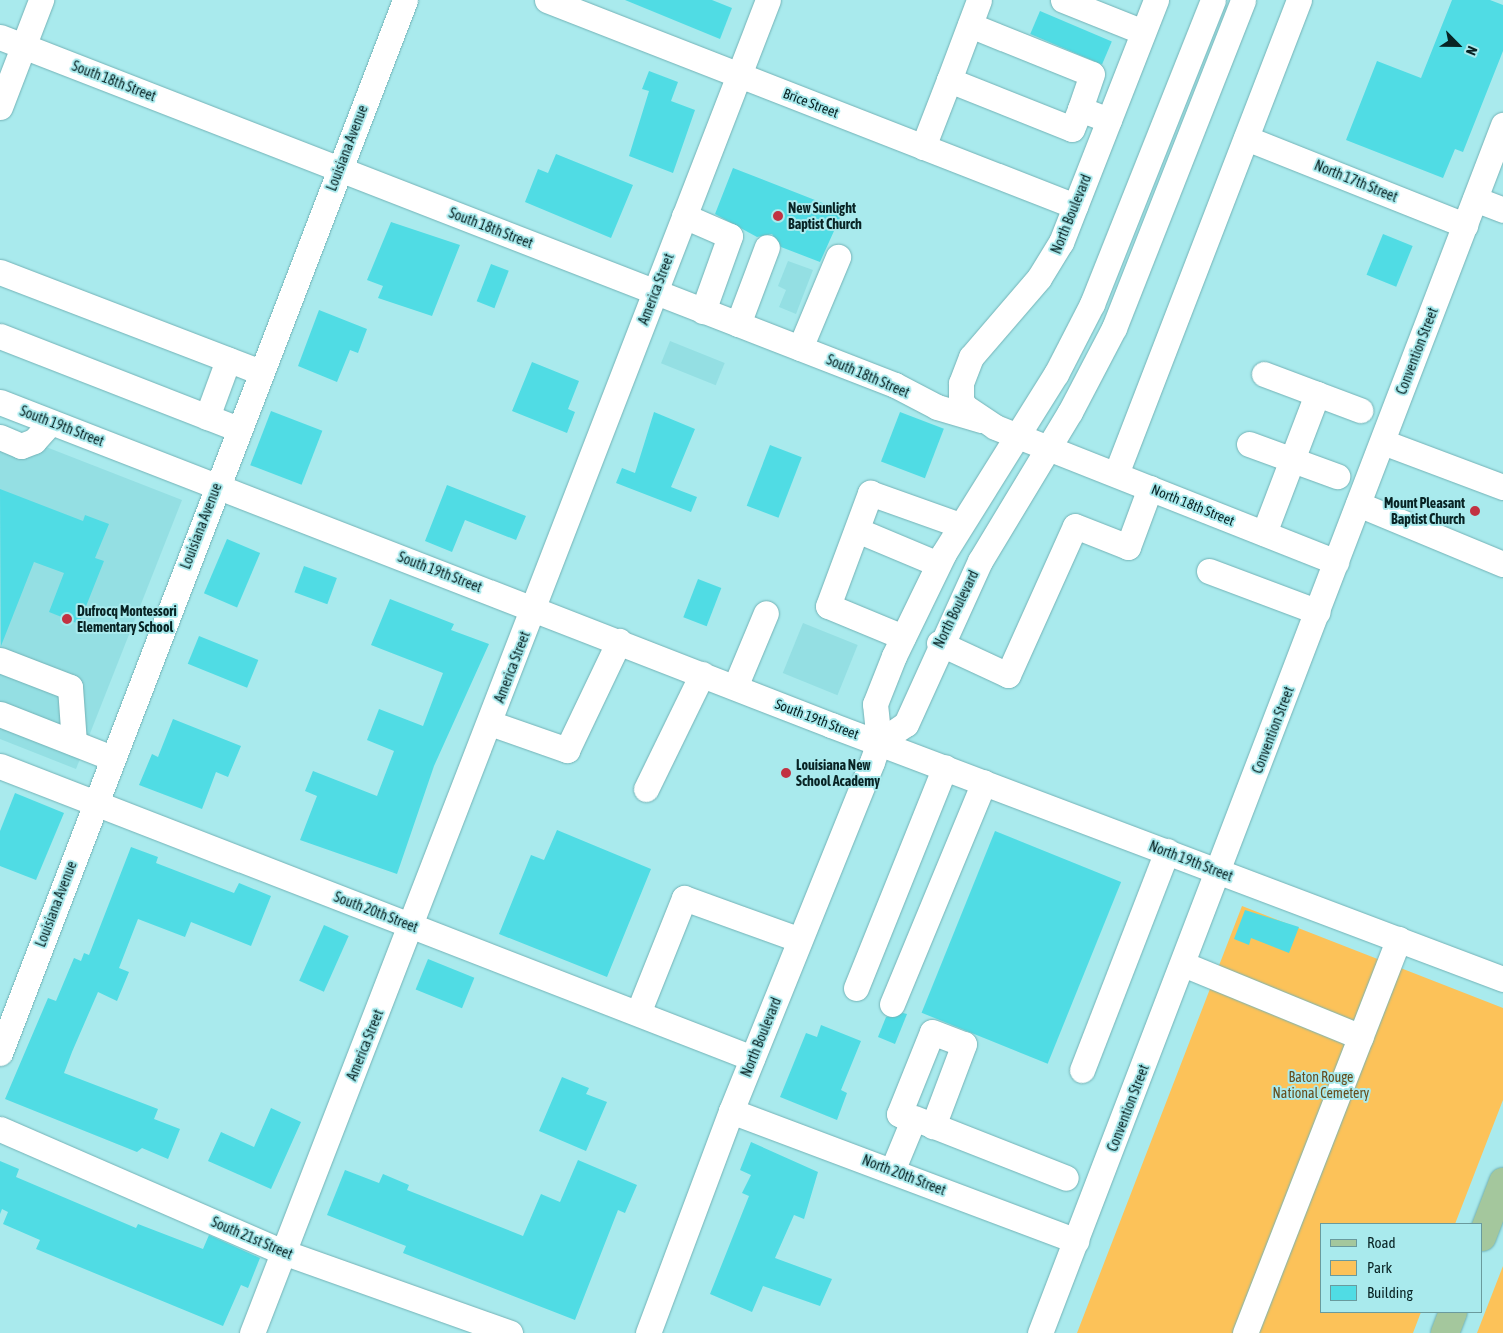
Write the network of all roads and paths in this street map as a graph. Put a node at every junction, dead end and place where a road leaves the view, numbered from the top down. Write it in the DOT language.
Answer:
graph roads {
  1 [pos="41,0"];
  2 [pos="405,0"];
  3 [pos="547,0"];
  4 [pos="768,0"];
  5 [pos="979,0"];
  6 [pos="1062,0"];
  7 [pos="1156,0"];
  8 [pos="1212,0"];
  9 [pos="1243,0"];
  10 [pos="1299,0"];
  11 [pos="970,25"];
  12 [pos="1144,32"];
  13 [pos="0,37"];
  14 [pos="24,46"];
  15 [pos="739,75"];
  16 [pos="949,80"];
  17 [pos="0,107"];
  18 [pos="1080,109"];
  19 [pos="1109,120"];
  20 [pos="1503,125"];
  21 [pos="1246,138"];
  22 [pos="923,147"];
  23 [pos="339,169"];
  24 [pos="1475,199"];
  25 [pos="1075,206"];
  26 [pos="1503,210"];
  27 [pos="684,216"];
  28 [pos="1465,225"];
  29 [pos="767,247"];
  30 [pos="838,257"];
  31 [pos="0,272"];
  32 [pos="655,292"];
  33 [pos="703,310"];
  34 [pos="738,324"];
  35 [pos="0,336"];
  36 [pos="800,348"];
  37 [pos="228,360"];
  38 [pos="260,372"];
  39 [pos="1264,374"];
  40 [pos="1317,394"];
  41 [pos="0,402"];
  42 [pos="1360,410"];
  43 [pos="207,417"];
  44 [pos="981,420"];
  45 [pos="51,422"];
  46 [pos="238,429"];
  47 [pos="1018,434"];
  48 [pos="0,437"];
  49 [pos="1383,442"];
  50 [pos="1249,444"];
  51 [pos="1049,447"];
  52 [pos="1292,460"];
  53 [pos="1116,474"];
  54 [pos="1337,476"];
  55 [pos="216,485"];
  56 [pos="1503,487"];
  57 [pos="1150,488"];
  58 [pos="1358,504"];
  59 [pos="960,525"];
  60 [pos="857,530"];
  61 [pos="1264,534"];
  62 [pos="1336,562"];
  63 [pos="938,564"];
  64 [pos="1503,564"];
  65 [pos="1209,571"];
  66 [pos="534,608"];
  67 [pos="1318,612"];
  68 [pos="766,613"];
  69 [pos="903,637"];
  70 [pos="619,641"];
  71 [pos="939,642"];
  72 [pos="0,660"];
  73 [pos="702,674"];
  74 [pos="735,687"];
  75 [pos="0,714"];
  76 [pos="490,723"];
  77 [pos="879,742"];
  78 [pos="74,743"];
  79 [pos="112,758"];
  80 [pos="0,766"];
  81 [pos="945,767"];
  82 [pos="984,782"];
  83 [pos="646,790"];
  84 [pos="94,803"];
  85 [pos="1167,851"];
  86 [pos="1219,872"];
  87 [pos="412,926"];
  88 [pos="800,940"];
  89 [pos="1399,940"];
  90 [pos="1183,964"];
  91 [pos="1503,979"];
  92 [pos="856,988"];
  93 [pos="892,1004"];
  94 [pos="638,1013"];
  95 [pos="1361,1037"];
  96 [pos="0,1053"];
  97 [pos="752,1058"];
  98 [pos="1082,1070"];
  99 [pos="731,1111"];
  100 [pos="0,1128"];
  101 [pos="892,1171"];
  102 [pos="1066,1178"];
  103 [pos="1503,1182"];
  104 [pos="1483,1234"];
  105 [pos="1076,1241"];
  106 [pos="283,1252"];
  107 [pos="1453,1313"];
  108 [pos="252,1333"];
  109 [pos="510,1333"];
  110 [pos="648,1333"];
  111 [pos="1040,1333"];
  112 [pos="1245,1333"];
  113 [pos="1445,1333"];
  1 -- 14 [label="street"];
  2 -- 23 [label="street, Louisiana Avenue"];
  3 -- 15 [label="street, Brice Street"];
  4 -- 15 [label="street, America Street"];
  5 -- 11 [label="street"];
  6 -- 12 [label="street"];
  7 -- 12 [label="street, North Boulevard"];
  8 -- 47 [label="street, North Boulevard"];
  9 -- 51 [label="street, North Boulevard"];
  10 -- 21 [label="street"];
  11 -- 16 [label="street"];
  11 -- 18 [label="street"];
  12 -- 19 [label="street, North Boulevard"];
  13 -- 14 [label="street, South 18th Street"];
  14 -- 17 [label="street"];
  14 -- 23 [label="street, South 18th Street"];
  15 -- 22 [label="street, Brice Street"];
  15 -- 27 [label="street, America Street"];
  16 -- 18 [label="street"];
  16 -- 22 [label="street"];
  18 -- 19 [label="street"];
  19 -- 25 [label="street, North Boulevard"];
  20 -- 24 [label="street, Convention Street"];
  21 -- 28 [label="street, North 17th Street"];
  21 -- 53 [label="street"];
  22 -- 25 [label="street, Brice Street"];
  23 -- 32 [label="street, South 18th Street"];
  23 -- 38 [label="street, Louisiana Avenue"];
  24 -- 26 [label="street"];
  24 -- 28 [label="street, Convention Street"];
  25 -- 44 [label="street, North Boulevard"];
  27 -- 32 [label="street, America Street"];
  27 -- 33 [label="street"];
  28 -- 49 [label="street, Convention Street"];
  29 -- 34 [label="street"];
  30 -- 36 [label="street"];
  31 -- 37 [label="street"];
  32 -- 33 [label="street, South 18th Street"];
  32 -- 66 [label="street, America Street"];
  33 -- 34 [label="street, South 18th Street"];
  34 -- 36 [label="street, South 18th Street"];
  35 -- 43 [label="street"];
  36 -- 44 [label="street, South 18th Street"];
  37 -- 38 [label="street"];
  37 -- 43 [label="street"];
  38 -- 46 [label="street, Louisiana Avenue"];
  39 -- 40 [label="street"];
  40 -- 42 [label="street"];
  40 -- 52 [label="street"];
  41 -- 45 [label="street, South 19th Street"];
  43 -- 46 [label="street"];
  44 -- 47 [label="street, North Boulevard"];
  45 -- 48 [label="street"];
  45 -- 55 [label="street, South 19th Street"];
  46 -- 55 [label="street, Louisiana Avenue"];
  47 -- 51 [label="street, North Boulevard"];
  47 -- 59 [label="street, North Boulevard"];
  49 -- 56 [label="street"];
  49 -- 58 [label="street, Convention Street"];
  50 -- 52 [label="street"];
  51 -- 53 [label="street, North 18th Street"];
  51 -- 71 [label="street, North Boulevard"];
  52 -- 54 [label="street"];
  52 -- 61 [label="street"];
  53 -- 57 [label="street, North 18th Street"];
  55 -- 66 [label="street, South 19th Street"];
  55 -- 79 [label="street, Louisiana Avenue"];
  57 -- 61 [label="street, North 18th Street"];
  57 -- 71 [label="street"];
  58 -- 62 [label="street, Convention Street"];
  58 -- 64 [label="street"];
  59 -- 60 [label="street"];
  59 -- 63 [label="street, North Boulevard"];
  60 -- 63 [label="street"];
  60 -- 69 [label="street"];
  61 -- 62 [label="street, North 18th Street"];
  62 -- 67 [label="street, Convention Street"];
  63 -- 69 [label="street, North Boulevard"];
  65 -- 67 [label="street"];
  66 -- 70 [label="street, South 19th Street"];
  66 -- 76 [label="street, America Street"];
  67 -- 86 [label="street, Convention Street"];
  68 -- 74 [label="street"];
  69 -- 77 [label="street, North Boulevard"];
  70 -- 73 [label="street, South 19th Street"];
  70 -- 76 [label="street"];
  71 -- 77 [label="street, North Boulevard"];
  72 -- 78 [label="street"];
  73 -- 74 [label="street, South 19th Street"];
  73 -- 83 [label="street"];
  74 -- 77 [label="street, South 19th Street"];
  75 -- 78 [label="street"];
  76 -- 87 [label="street, America Street"];
  77 -- 81 [label="street, North 19th Street"];
  77 -- 88 [label="street, North Boulevard"];
  78 -- 79 [label="street"];
  79 -- 84 [label="street, Louisiana Avenue"];
  80 -- 84 [label="street, South 20th Street"];
  81 -- 82 [label="street, North 19th Street"];
  81 -- 92 [label="street"];
  82 -- 85 [label="street, North 19th Street"];
  82 -- 93 [label="street"];
  84 -- 87 [label="street, South 20th Street"];
  84 -- 96 [label="street, Louisiana Avenue"];
  85 -- 86 [label="street, North 19th Street"];
  85 -- 98 [label="street"];
  86 -- 89 [label="street, North 19th Street"];
  86 -- 90 [label="street, Convention Street"];
  87 -- 94 [label="street, South 20th Street"];
  87 -- 106 [label="street, America Street"];
  88 -- 94 [label="street"];
  88 -- 97 [label="street, North Boulevard"];
  89 -- 91 [label="street, North 19th Street"];
  89 -- 95 [label="street"];
  90 -- 95 [label="street"];
  90 -- 105 [label="street, Convention Street"];
  94 -- 97 [label="street, South 20th Street"];
  95 -- 112 [label="street"];
  97 -- 99 [label="street, North Boulevard"];
  99 -- 101 [label="street, North 20th Street"];
  99 -- 110 [label="street, North Boulevard"];
  100 -- 106 [label="street, South 21st Street"];
  101 -- 102 [label="street"];
  101 -- 105 [label="street, North 20th Street"];
  103 -- 104 [label="main road"];
  105 -- 111 [label="street, Convention Street"];
  106 -- 108 [label="street, America Street"];
  106 -- 109 [label="street, South 21st Street"];
  107 -- 113 [label="main road"];
}
